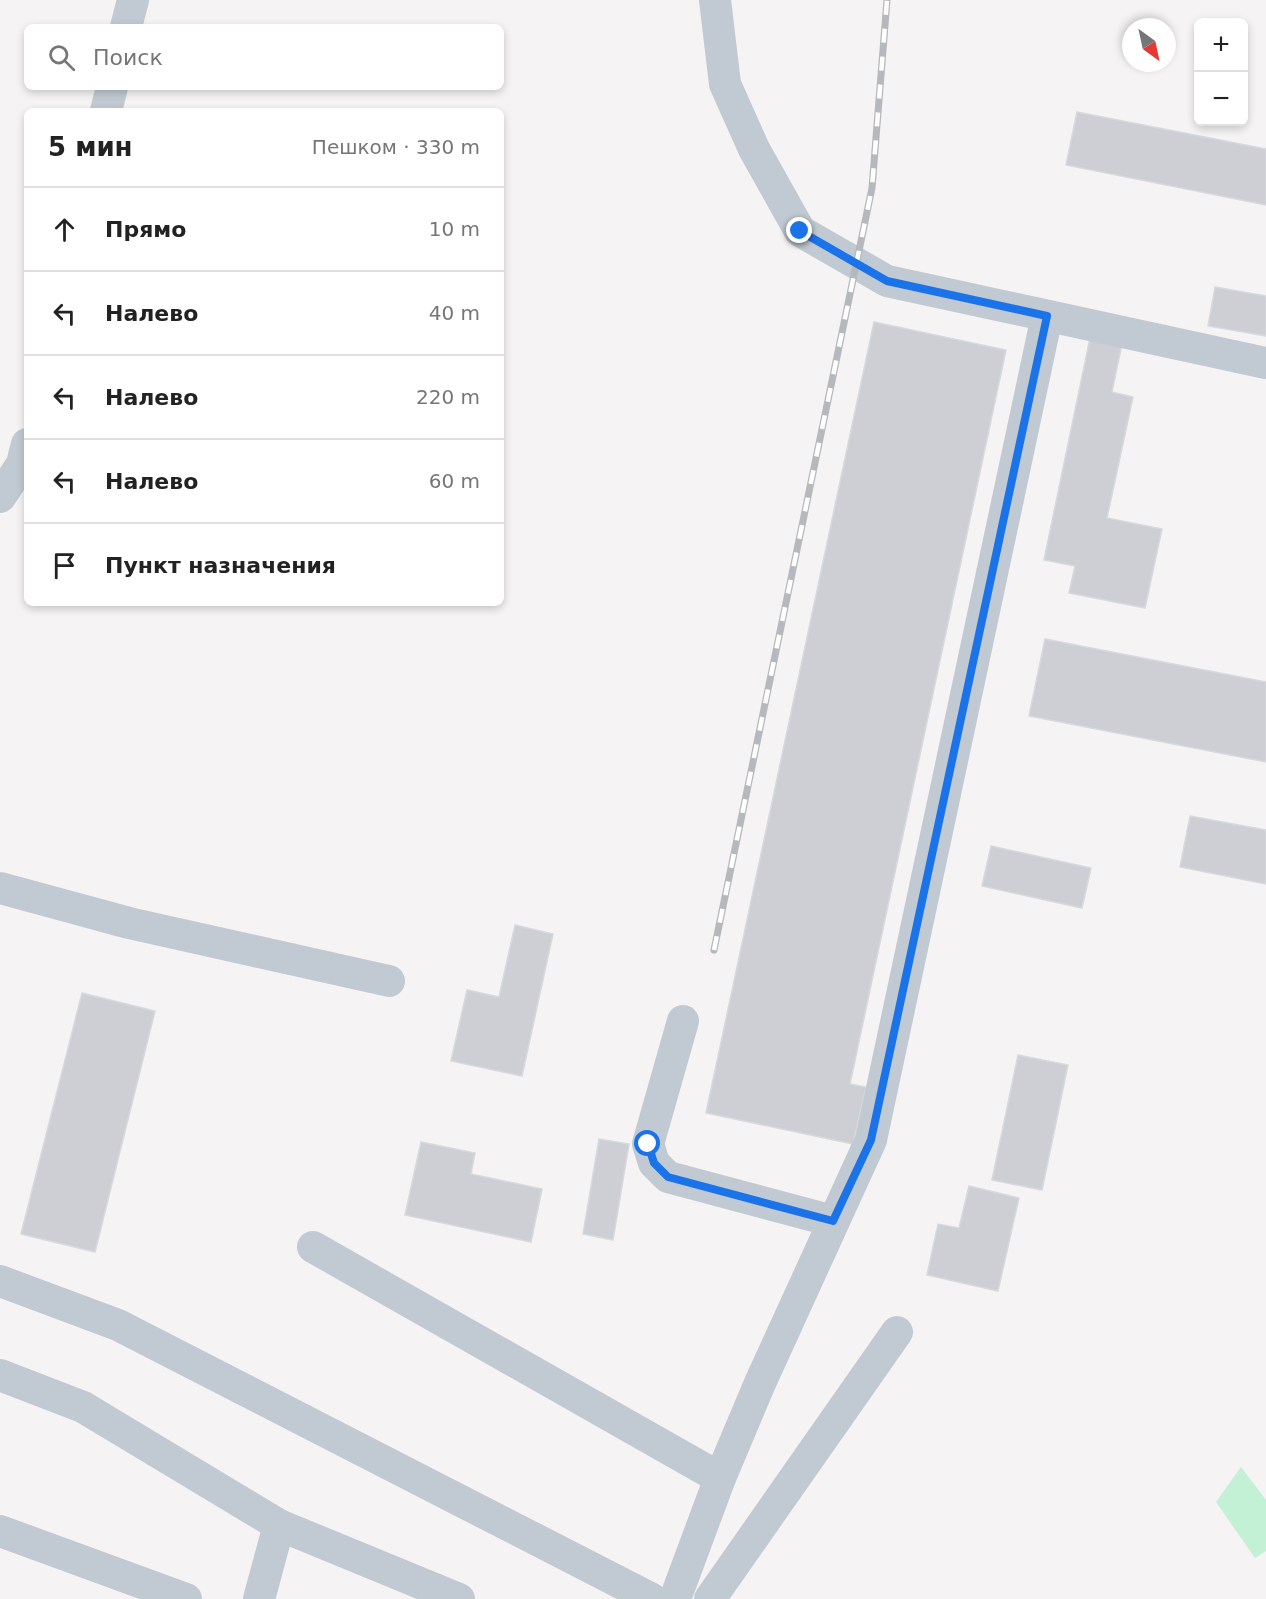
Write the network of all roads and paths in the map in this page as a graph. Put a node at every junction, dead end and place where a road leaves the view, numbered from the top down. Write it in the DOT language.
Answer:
graph roads {
  1 [pos="133,0"];
  2 [pos="715,0"];
  3 [pos="127,24"];
  4 [pos="111,90"];
  5 [pos="107,108"];
  6 [pos="1047,316"];
  7 [pos="1266,363"];
  8 [pos="24,456"];
  9 [pos="0,496"];
  10 [pos="0,888"];
  11 [pos="389,981"];
  12 [pos="683,1021"];
  13 [pos="833,1221"];
  14 [pos="313,1247"];
  15 [pos="0,1281"];
  16 [pos="897,1332"];
  17 [pos="0,1376"];
  18 [pos="720,1478"];
  19 [pos="279,1525"];
  20 [pos="0,1531"];
  21 [pos="186,1599"];
  22 [pos="259,1599"];
  23 [pos="459,1599"];
  24 [pos="652,1599"];
  25 [pos="675,1599"];
  26 [pos="710,1599"];
  1 -- 3 [label="street"];
  2 -- 6 [label="street"];
  4 -- 5 [label="street"];
  6 -- 7 [label="street"];
  6 -- 13 [label="street"];
  8 -- 9 [label="street"];
  10 -- 11 [label="street"];
  12 -- 13 [label="street"];
  13 -- 18 [label="street"];
  14 -- 18 [label="street"];
  15 -- 24 [label="street"];
  16 -- 26 [label="street"];
  17 -- 19 [label="street"];
  18 -- 25 [label="street"];
  19 -- 22 [label="street"];
  19 -- 23 [label="street"];
  20 -- 21 [label="street"];
}
